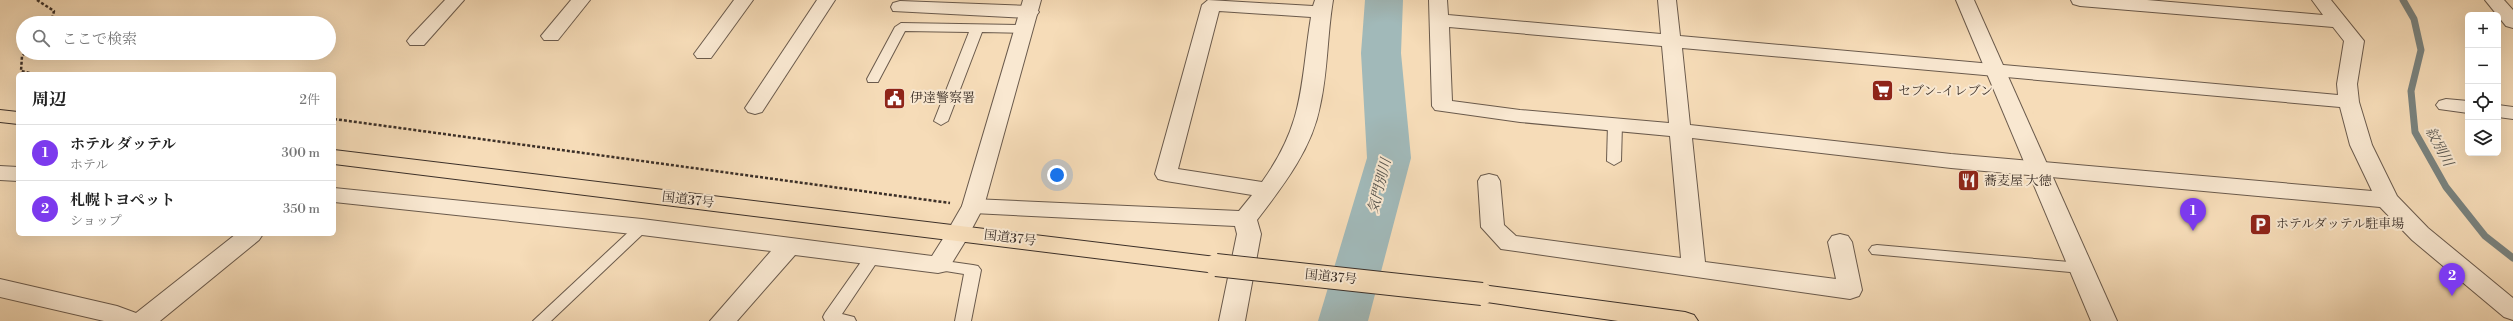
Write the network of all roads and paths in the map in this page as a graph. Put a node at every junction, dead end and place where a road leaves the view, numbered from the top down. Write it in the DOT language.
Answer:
graph roads {
  1 [pos="37,0"];
  2 [pos="455,0"];
  3 [pos="581,0"];
  4 [pos="744,0"];
  5 [pos="826,0"];
  6 [pos="1438,0"];
  7 [pos="1667,0"];
  8 [pos="1965,0"];
  9 [pos="2080,0"];
  10 [pos="2321,0"];
  11 [pos="2494,0"];
  12 [pos="1211,3"];
  13 [pos="1323,6"];
  14 [pos="900,7"];
  15 [pos="1028,14"];
  16 [pos="53,16"];
  17 [pos="1438,20"];
  18 [pos="2340,22"];
  19 [pos="2513,22"];
  20 [pos="977,28"];
  21 [pos="551,36"];
  22 [pos="417,41"];
  23 [pos="1671,42"];
  24 [pos="704,54"];
  25 [pos="22,60"];
  26 [pos="1997,70"];
  27 [pos="25,72"];
  28 [pos="873,79"];
  29 [pos="2349,102"];
  30 [pos="2446,105"];
  31 [pos="2465,107"];
  32 [pos="755,108"];
  33 [pos="2501,111"];
  34 [pos="2513,113"];
  35 [pos="0,116"];
  36 [pos="16,118"];
  37 [pos="336,119"];
  38 [pos="941,120"];
  39 [pos="1615,124"];
  40 [pos="1679,130"];
  41 [pos="336,157"];
  42 [pos="1614,161"];
  43 [pos="2036,167"];
  44 [pos="0,173"];
  45 [pos="16,174"];
  46 [pos="1489,181"];
  47 [pos="1268,190"];
  48 [pos="336,195"];
  49 [pos="2387,200"];
  50 [pos="973,206"];
  51 [pos="1245,219"];
  52 [pos="642,227"];
  53 [pos="959,232"];
  54 [pos="249,236"];
  55 [pos="1840,242"];
  56 [pos="789,246"];
  57 [pos="1877,250"];
  58 [pos="873,256"];
  59 [pos="938,265"];
  60 [pos="2081,268"];
  61 [pos="1694,269"];
  62 [pos="0,288"];
  63 [pos="2513,311"];
  64 [pos="119,319"];
  65 [pos="143,321"];
  66 [pos="541,321"];
  67 [pos="723,321"];
  68 [pos="848,321"];
  69 [pos="963,321"];
  70 [pos="1232,321"];
  71 [pos="1685,321"];
  72 [pos="2104,321"];
  1 -- 16 [label="path"];
  2 -- 22 [label="street"];
  3 -- 21 [label="street"];
  4 -- 24 [label="street"];
  5 -- 32 [label="street"];
  6 -- 17 [label="street"];
  7 -- 23 [label="street"];
  8 -- 26 [label="street"];
  9 -- 18 [label="street"];
  10 -- 18 [label="street"];
  11 -- 19 [label="street"];
  12 -- 13 [label="street"];
  12 -- 47 [label="street"];
  13 -- 47 [label="street"];
  14 -- 15 [label="street"];
  15 -- 20 [label="lane"];
  15 -- 50 [label="street"];
  17 -- 23 [label="street"];
  17 -- 39 [label="street"];
  18 -- 29 [label="street"];
  20 -- 28 [label="lane"];
  20 -- 38 [label="lane"];
  23 -- 26 [label="street"];
  23 -- 40 [label="street"];
  25 -- 27 [label="path"];
  26 -- 29 [label="street"];
  26 -- 43 [label="street"];
  29 -- 49 [label="street"];
  30 -- 31 [label="street"];
  33 -- 34 [label="street"];
  35 -- 36 [label="highway"];
  37 -- 50 [label="path"];
  39 -- 40 [label="street"];
  39 -- 42 [label="lane"];
  40 -- 43 [label="street"];
  40 -- 61 [label="street"];
  41 -- 53 [label="highway, 国道37号"];
  43 -- 49 [label="street"];
  43 -- 60 [label="street"];
  44 -- 45 [label="street"];
  46 -- 61 [label="street"];
  47 -- 51 [label="street"];
  48 -- 52 [label="street"];
  49 -- 63 [label="street"];
  50 -- 51 [label="street"];
  50 -- 53 [label="street"];
  51 -- 70 [label="street"];
  52 -- 56 [label="street"];
  52 -- 66 [label="lane"];
  53 -- 59 [label="street"];
  53 -- 71 [label="highway, 国道37号, bridge"];
  54 -- 65 [label="street"];
  55 -- 61 [label="street"];
  56 -- 58 [label="street"];
  56 -- 67 [label="street"];
  57 -- 60 [label="lane"];
  58 -- 59 [label="street"];
  58 -- 68 [label="lane"];
  59 -- 69 [label="lane"];
  60 -- 72 [label="street"];
  62 -- 64 [label="street"];
}
